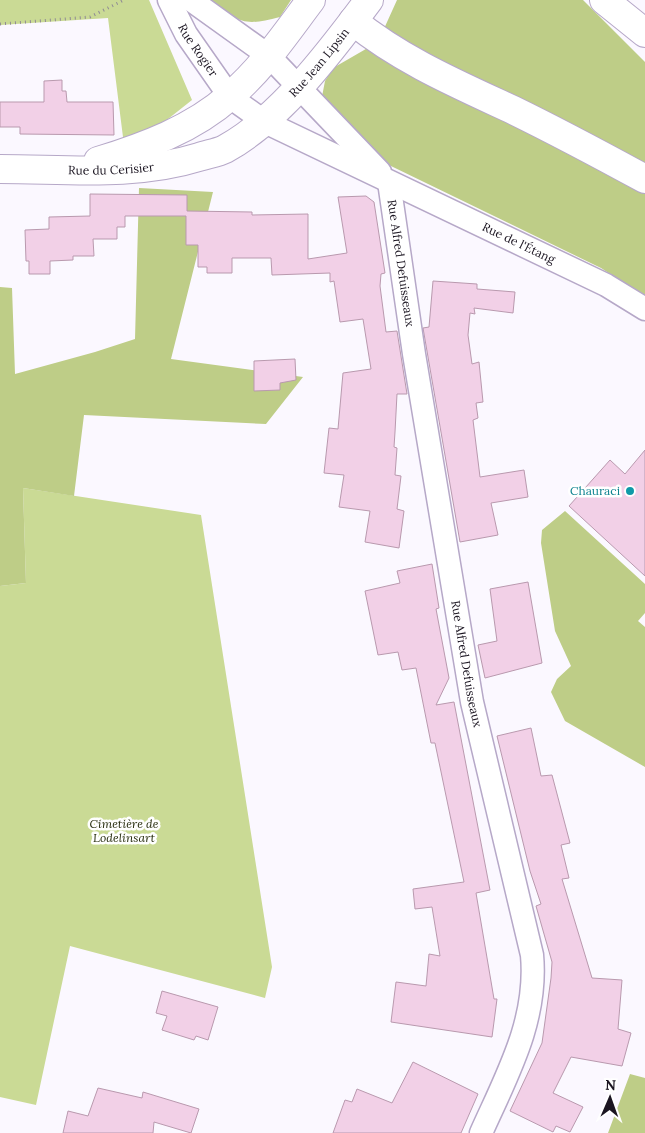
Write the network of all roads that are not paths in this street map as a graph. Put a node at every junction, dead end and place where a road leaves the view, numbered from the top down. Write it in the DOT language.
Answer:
graph roads {
  1 [pos="169,0"];
  2 [pos="191,0"];
  3 [pos="311,0"];
  4 [pos="369,0"];
  5 [pos="604,0"];
  6 [pos="350,11"];
  7 [pos="645,33"];
  8 [pos="269,56"];
  9 [pos="299,85"];
  10 [pos="230,97"];
  11 [pos="265,122"];
  12 [pos="0,170"];
  13 [pos="68,170"];
  14 [pos="645,179"];
  15 [pos="389,182"];
  16 [pos="645,309"];
  17 [pos="481,1133"];
  1 -- 10 [label="street, Rue Rogier"];
  2 -- 8 [label="street, Rue Rogier"];
  3 -- 8 [label="main road"];
  4 -- 6 [label="main road, Rue Jean Lipsin"];
  5 -- 7 [label="main road"];
  6 -- 9 [label="main road, Rue Jean Lipsin"];
  6 -- 14 [label="main road"];
  8 -- 9 [label="street, Rue de l'Étang"];
  8 -- 10 [label="main road"];
  9 -- 11 [label="main road, Rue Jean Lipsin"];
  9 -- 15 [label="street, Rue de l'Étang"];
  10 -- 11 [label="street, Rue de l'Étang"];
  10 -- 13 [label="main road, Rue du Cerisier"];
  11 -- 13 [label="main road, Rue du Cerisier"];
  11 -- 15 [label="street, Rue de l'Étang"];
  12 -- 13 [label="main road"];
  15 -- 16 [label="street, Rue de l'Étang"];
  15 -- 17 [label="street, Rue Alfred Defuisseaux"];
}
